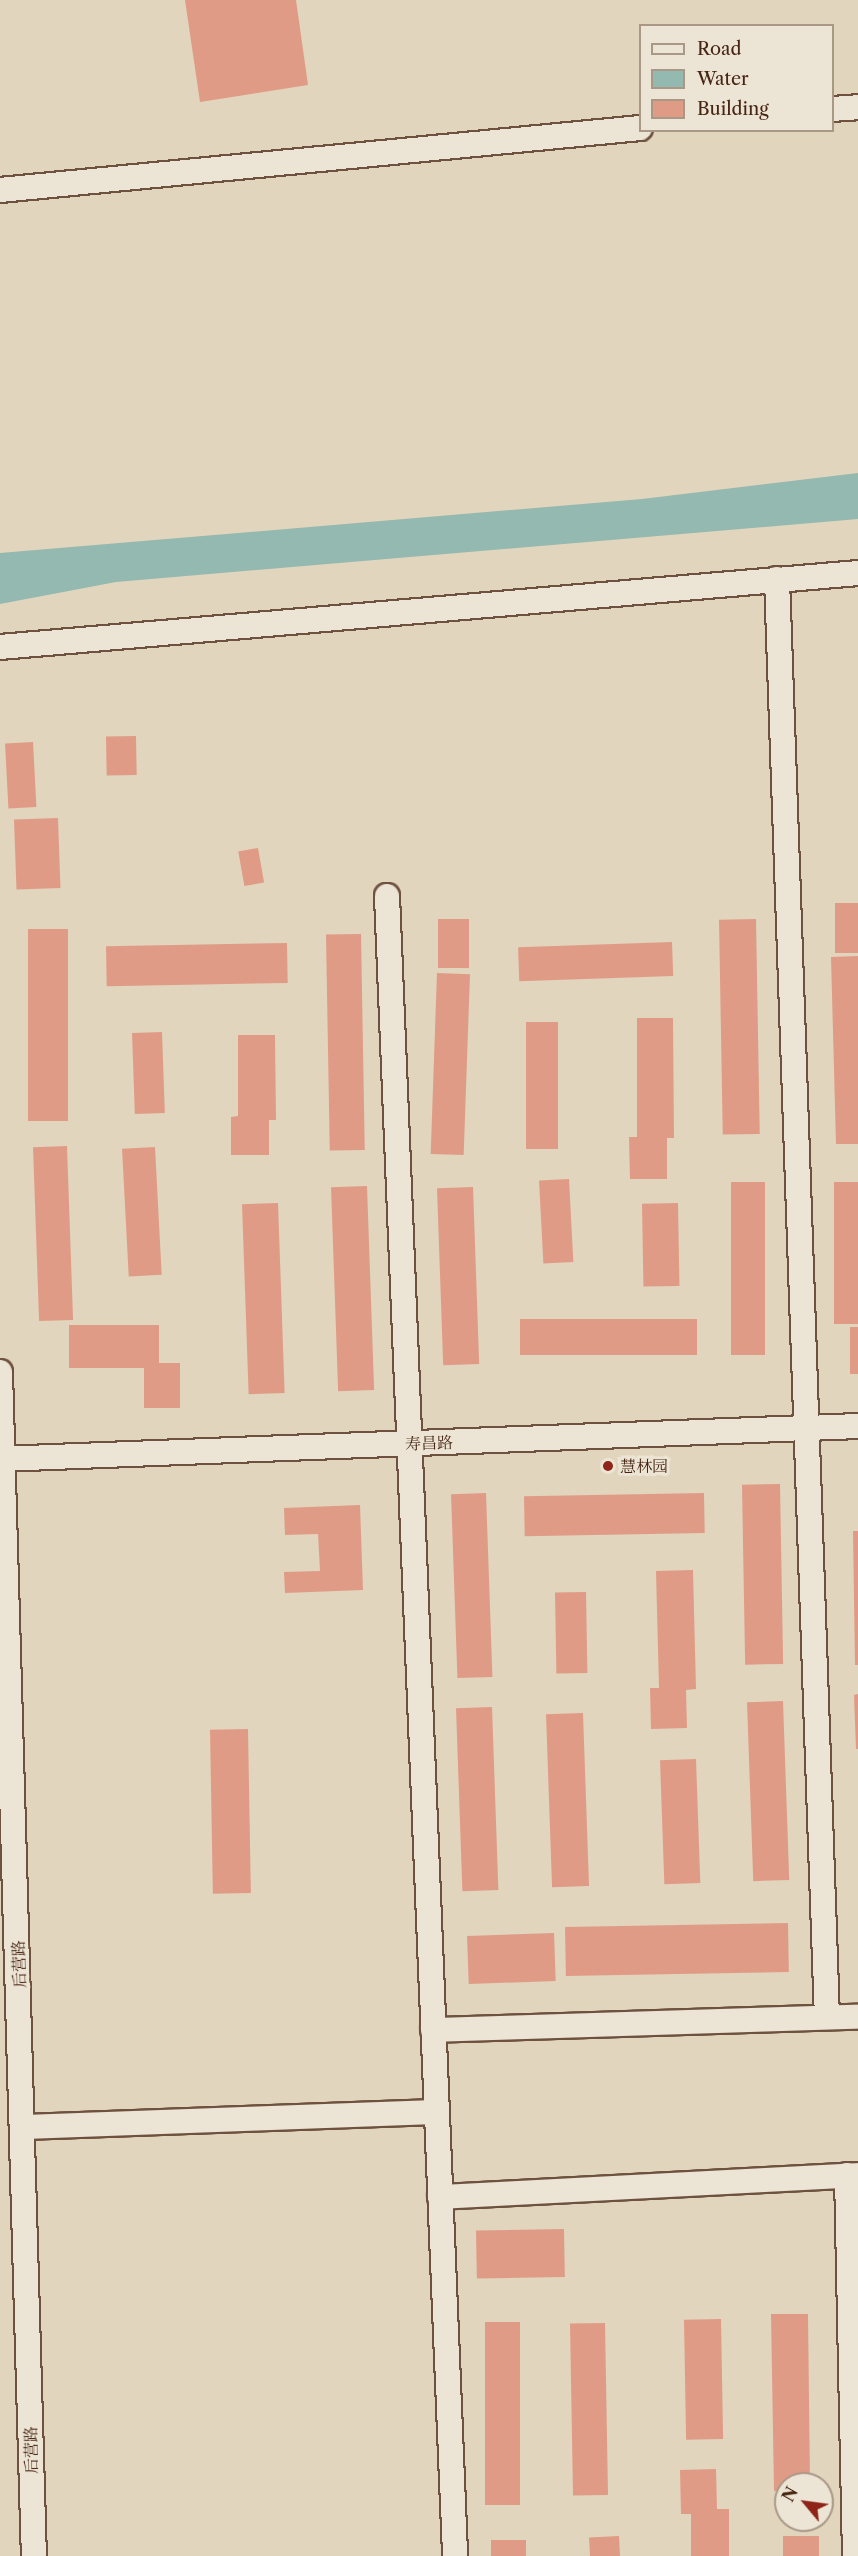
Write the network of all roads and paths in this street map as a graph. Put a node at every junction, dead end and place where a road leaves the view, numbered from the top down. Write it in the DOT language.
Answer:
graph roads {
  1 [pos="858,106"];
  2 [pos="834,109"];
  3 [pos="639,128"];
  4 [pos="0,189"];
  5 [pos="858,573"];
  6 [pos="777,579"];
  7 [pos="0,648"];
  8 [pos="387,896"];
  9 [pos="0,1372"];
  10 [pos="858,1426"];
  11 [pos="807,1435"];
  12 [pos="858,1440"];
  13 [pos="409,1450"];
  14 [pos="2,1466"];
  15 [pos="827,2016"];
  16 [pos="858,2017"];
  17 [pos="433,2030"];
  18 [pos="436,2112"];
  19 [pos="23,2127"];
  20 [pos="853,2175"];
  21 [pos="440,2197"];
  22 [pos="34,2556"];
  23 [pos="455,2556"];
  24 [pos="855,2556"];
  1 -- 2 [label="street"];
  3 -- 4 [label="street"];
  5 -- 6 [label="street"];
  6 -- 7 [label="street"];
  6 -- 11 [label="street"];
  8 -- 13 [label="street"];
  9 -- 14 [label="street, 后营路"];
  10 -- 11 [label="street, 寿昌路"];
  11 -- 12 [label="street, 寿昌路"];
  11 -- 13 [label="street, 寿昌路"];
  11 -- 15 [label="street"];
  13 -- 14 [label="street, 寿昌路"];
  13 -- 17 [label="street"];
  14 -- 19 [label="street, 后营路"];
  15 -- 16 [label="street"];
  15 -- 17 [label="street"];
  17 -- 18 [label="street"];
  18 -- 19 [label="street"];
  18 -- 21 [label="street"];
  19 -- 22 [label="street, 后营路"];
  20 -- 21 [label="street"];
  20 -- 24 [label="street"];
  21 -- 23 [label="street"];
}
